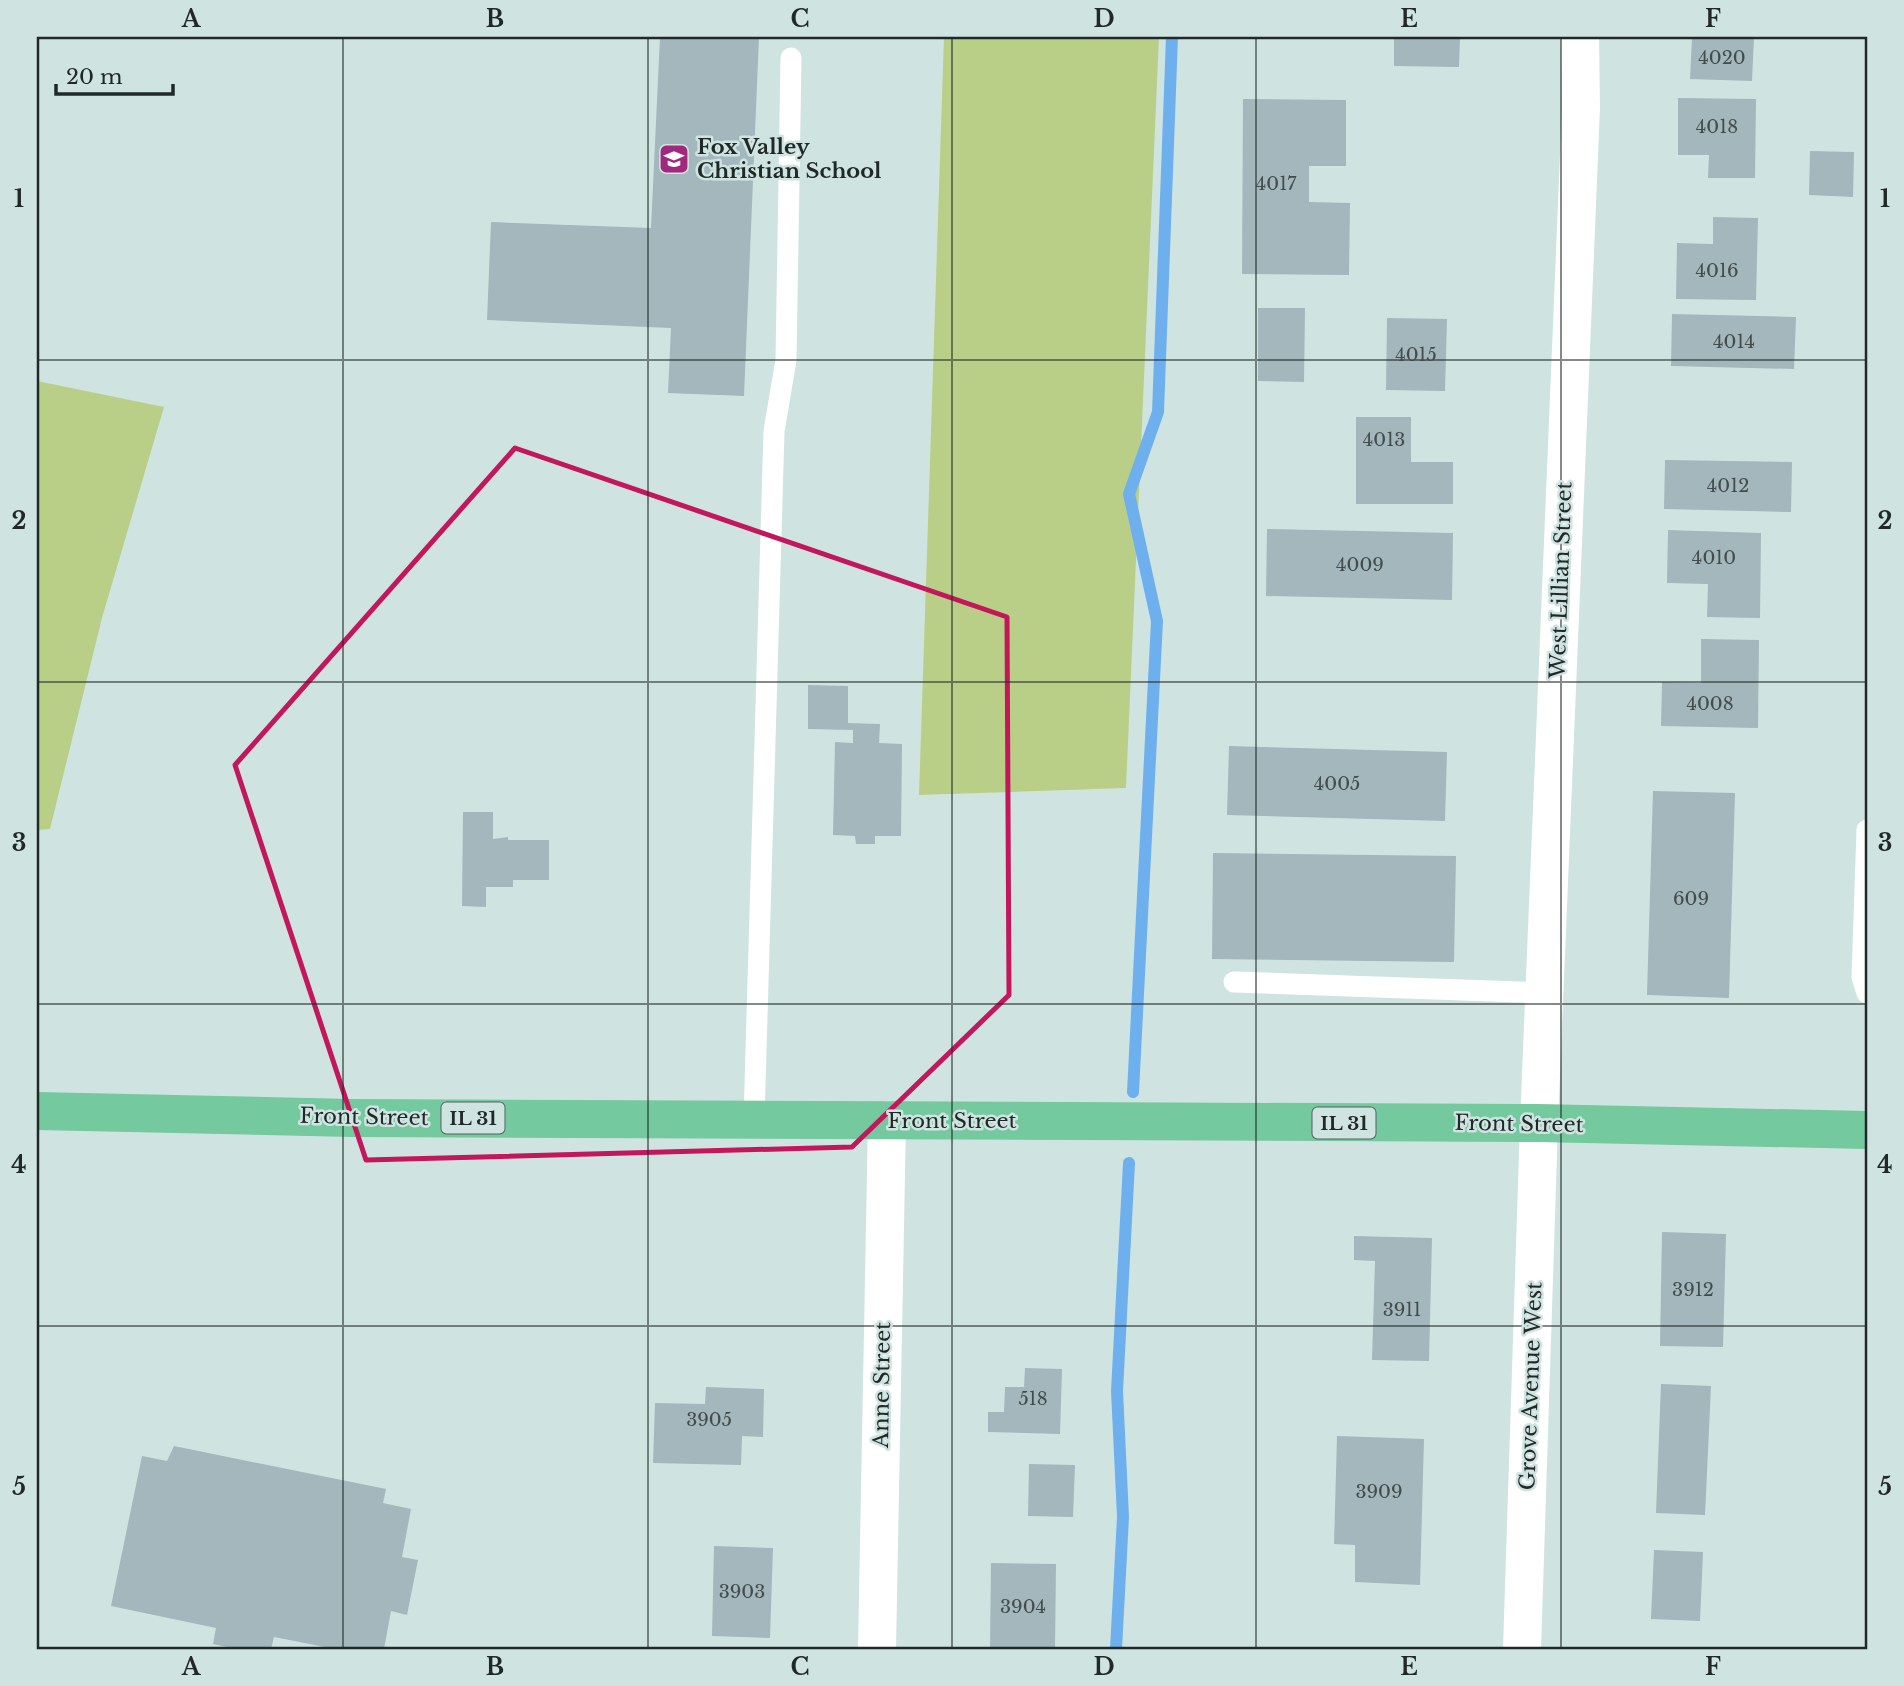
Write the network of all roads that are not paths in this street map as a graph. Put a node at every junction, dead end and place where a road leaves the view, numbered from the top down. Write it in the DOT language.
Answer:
graph roads {
  1 [pos="1580,37"];
  2 [pos="791,58"];
  3 [pos="1867,830"];
  4 [pos="1234,982"];
  5 [pos="1545,993"];
  6 [pos="1867,993"];
  7 [pos="37,1111"];
  8 [pos="754,1120"];
  9 [pos="887,1120"];
  10 [pos="1539,1123"];
  11 [pos="1867,1130"];
  12 [pos="877,1649"];
  13 [pos="1522,1649"];
  1 -- 5 [label="street, West Lillian Street"];
  2 -- 8 [label="lane"];
  3 -- 6 [label="lane"];
  4 -- 5 [label="lane"];
  5 -- 10 [label="street, West Lillian Street"];
  7 -- 8 [label="main road, Front Street / IL 31"];
  8 -- 9 [label="main road, Front Street / IL 31"];
  9 -- 10 [label="main road, Front Street / IL 31"];
  9 -- 12 [label="street, Anne Street"];
  10 -- 11 [label="main road, Front Street / IL 31"];
  10 -- 13 [label="street, Grove Avenue West"];
}
